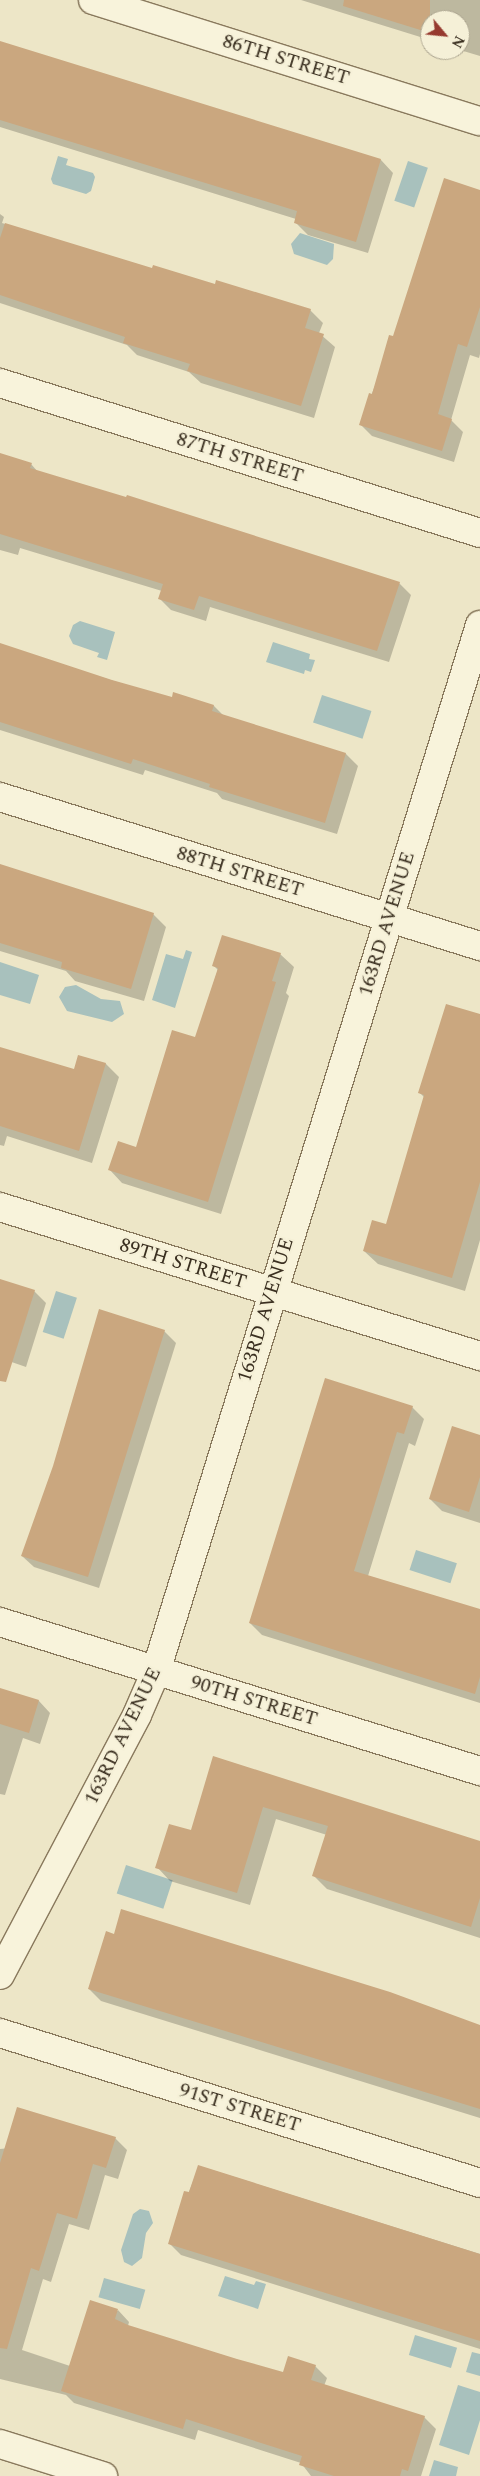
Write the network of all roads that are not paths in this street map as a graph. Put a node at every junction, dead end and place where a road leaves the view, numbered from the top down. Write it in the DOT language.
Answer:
graph roads {
  1 [pos="93,0"];
  2 [pos="480,121"];
  3 [pos="0,383"];
  4 [pos="480,533"];
  5 [pos="480,624"];
  6 [pos="0,797"];
  7 [pos="389,918"];
  8 [pos="480,946"];
  9 [pos="0,1207"];
  10 [pos="272,1292"];
  11 [pos="480,1356"];
  12 [pos="0,1622"];
  13 [pos="156,1671"];
  14 [pos="480,1771"];
  15 [pos="0,1975"];
  16 [pos="0,2033"];
  17 [pos="480,2183"];
  18 [pos="0,2444"];
  19 [pos="103,2476"];
  1 -- 2 [label="street, 86TH STREET"];
  3 -- 4 [label="street, 87TH STREET"];
  5 -- 7 [label="street, 163RD AVENUE"];
  6 -- 7 [label="street, 88TH STREET"];
  7 -- 8 [label="street, 88TH STREET"];
  7 -- 10 [label="street, 163RD AVENUE"];
  9 -- 10 [label="street, 89TH STREET"];
  10 -- 11 [label="street, 89TH STREET"];
  10 -- 13 [label="street, 163RD AVENUE"];
  12 -- 13 [label="street, 90TH STREET"];
  13 -- 14 [label="street, 90TH STREET"];
  13 -- 15 [label="street, 163RD AVENUE"];
  16 -- 17 [label="street, 91ST STREET"];
  18 -- 19 [label="street"];
}
